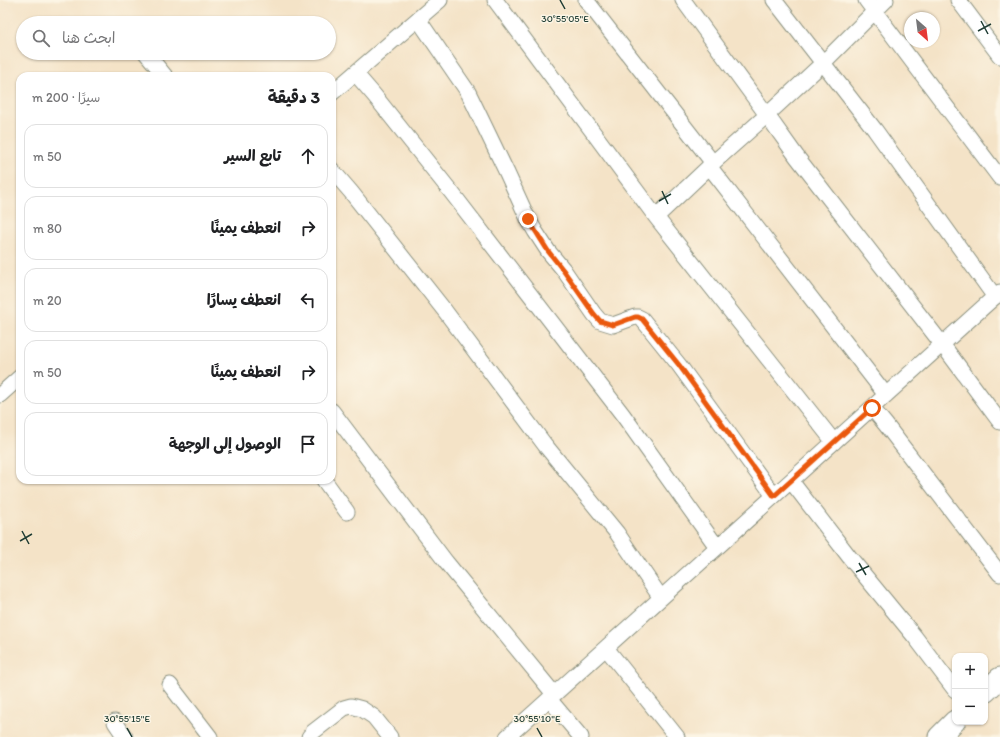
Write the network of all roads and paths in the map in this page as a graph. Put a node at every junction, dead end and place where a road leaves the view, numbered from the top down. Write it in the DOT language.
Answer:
graph roads {
  1 [pos="440,0"];
  2 [pos="495,0"];
  3 [pos="586,0"];
  4 [pos="683,0"];
  5 [pos="774,0"];
  6 [pos="886,0"];
  7 [pos="958,0"];
  8 [pos="870,6"];
  9 [pos="418,19"];
  10 [pos="1000,56"];
  11 [pos="152,60"];
  12 [pos="824,63"];
  13 [pos="162,72"];
  14 [pos="355,73"];
  15 [pos="336,89"];
  16 [pos="767,115"];
  17 [pos="711,165"];
  18 [pos="336,175"];
  19 [pos="1000,178"];
  20 [pos="656,217"];
  21 [pos="997,294"];
  22 [pos="942,344"];
  23 [pos="16,381"];
  24 [pos="0,395"];
  25 [pos="886,395"];
  26 [pos="872,408"];
  27 [pos="336,416"];
  28 [pos="1000,422"];
  29 [pos="834,442"];
  30 [pos="791,481"];
  31 [pos="327,484"];
  32 [pos="774,496"];
  33 [pos="347,512"];
  34 [pos="717,547"];
  35 [pos="1000,574"];
  36 [pos="661,598"];
  37 [pos="606,648"];
  38 [pos="1000,678"];
  39 [pos="170,685"];
  40 [pos="954,689"];
  41 [pos="988,689"];
  42 [pos="551,697"];
  43 [pos="115,722"];
  44 [pos="952,724"];
  45 [pos="125,737"];
  46 [pos="210,737"];
  47 [pos="309,737"];
  48 [pos="390,737"];
  49 [pos="507,737"];
  50 [pos="581,737"];
  51 [pos="677,737"];
  52 [pos="939,737"];
  1 -- 9 [label="street"];
  2 -- 20 [label="street"];
  3 -- 17 [label="street"];
  4 -- 16 [label="street"];
  5 -- 12 [label="street"];
  6 -- 8 [label="street"];
  7 -- 10 [label="street"];
  8 -- 12 [label="street"];
  8 -- 19 [label="street"];
  9 -- 14 [label="street"];
  9 -- 32 [label="street"];
  11 -- 13 [label="street"];
  12 -- 16 [label="street"];
  12 -- 21 [label="street"];
  14 -- 15 [label="street"];
  14 -- 34 [label="street"];
  16 -- 17 [label="street"];
  16 -- 22 [label="street"];
  17 -- 20 [label="street"];
  17 -- 25 [label="street"];
  18 -- 36 [label="street"];
  20 -- 29 [label="street"];
  21 -- 22 [label="street"];
  22 -- 25 [label="street"];
  22 -- 28 [label="street"];
  23 -- 24 [label="street"];
  25 -- 26 [label="street"];
  26 -- 29 [label="street"];
  26 -- 35 [label="street"];
  27 -- 42 [label="street"];
  29 -- 30 [label="street"];
  30 -- 32 [label="street"];
  30 -- 40 [label="street"];
  31 -- 33 [label="street"];
  32 -- 34 [label="street"];
  34 -- 36 [label="street"];
  36 -- 37 [label="street"];
  37 -- 42 [label="street"];
  37 -- 51 [label="street"];
  38 -- 41 [label="main road"];
  39 -- 46 [label="street"];
  42 -- 49 [label="street"];
  42 -- 50 [label="street"];
  43 -- 45 [label="street"];
  44 -- 52 [label="main road"];
  47 -- 48 [label="street"];
}
